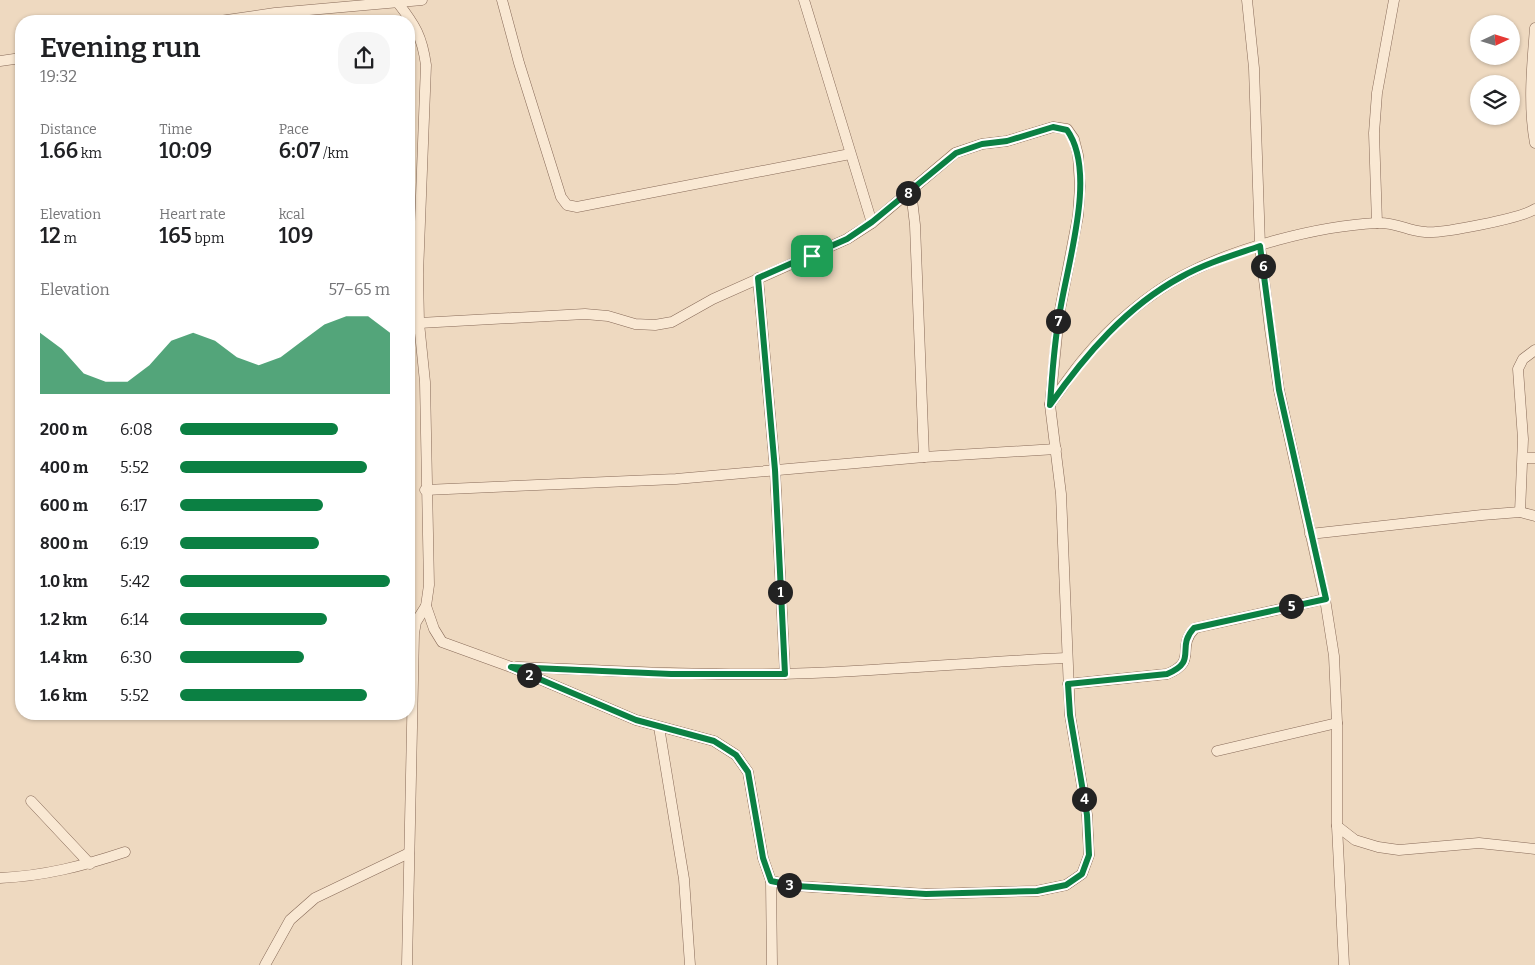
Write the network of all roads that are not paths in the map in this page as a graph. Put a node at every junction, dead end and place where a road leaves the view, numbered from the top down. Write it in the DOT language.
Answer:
graph roads {
  1 [pos="422,0"];
  2 [pos="502,0"];
  3 [pos="804,0"];
  4 [pos="1247,0"];
  5 [pos="1394,0"];
  6 [pos="398,3"];
  7 [pos="326,4"];
  8 [pos="257,15"];
  9 [pos="407,15"];
  10 [pos="415,26"];
  11 [pos="1535,28"];
  12 [pos="15,59"];
  13 [pos="0,61"];
  14 [pos="1535,143"];
  15 [pos="850,154"];
  16 [pos="911,191"];
  17 [pos="1535,209"];
  18 [pos="872,222"];
  19 [pos="1377,223"];
  20 [pos="1260,246"];
  21 [pos="758,278"];
  22 [pos="419,323"];
  23 [pos="1535,350"];
  24 [pos="1050,405"];
  25 [pos="1056,450"];
  26 [pos="924,458"];
  27 [pos="1523,458"];
  28 [pos="1535,458"];
  29 [pos="775,470"];
  30 [pos="425,490"];
  31 [pos="1520,512"];
  32 [pos="1535,516"];
  33 [pos="1310,534"];
  34 [pos="1326,599"];
  35 [pos="426,606"];
  36 [pos="415,628"];
  37 [pos="1066,658"];
  38 [pos="511,667"];
  39 [pos="785,674"];
  40 [pos="1068,684"];
  41 [pos="412,720"];
  42 [pos="1337,723"];
  43 [pos="658,727"];
  44 [pos="1218,752"];
  45 [pos="30,801"];
  46 [pos="1337,826"];
  47 [pos="1535,849"];
  48 [pos="125,852"];
  49 [pos="409,853"];
  50 [pos="90,864"];
  51 [pos="0,878"];
  52 [pos="771,881"];
  53 [pos="265,965"];
  54 [pos="407,965"];
  55 [pos="690,965"];
  56 [pos="772,965"];
  57 [pos="1344,965"];
  1 -- 6 [label="street"];
  2 -- 15 [label="street"];
  3 -- 15 [label="street"];
  4 -- 20 [label="street"];
  5 -- 19 [label="street"];
  6 -- 7 [label="street"];
  6 -- 9 [label="street"];
  7 -- 8 [label="street"];
  10 -- 22 [label="street"];
  11 -- 14 [label="street"];
  12 -- 13 [label="street"];
  15 -- 18 [label="street"];
  16 -- 18 [label="street"];
  16 -- 24 [label="street"];
  16 -- 26 [label="street"];
  17 -- 19 [label="street"];
  18 -- 21 [label="street"];
  19 -- 20 [label="street"];
  20 -- 24 [label="street"];
  20 -- 33 [label="street"];
  21 -- 22 [label="street"];
  21 -- 29 [label="street"];
  22 -- 30 [label="street"];
  23 -- 27 [label="street"];
  24 -- 25 [label="street"];
  25 -- 26 [label="street"];
  25 -- 37 [label="street"];
  26 -- 29 [label="street"];
  27 -- 28 [label="street"];
  27 -- 31 [label="street"];
  29 -- 30 [label="street"];
  29 -- 39 [label="street"];
  30 -- 35 [label="street"];
  31 -- 32 [label="street"];
  31 -- 33 [label="street"];
  33 -- 34 [label="street"];
  34 -- 40 [label="street"];
  34 -- 42 [label="street"];
  35 -- 36 [label="street"];
  35 -- 38 [label="street"];
  37 -- 39 [label="street"];
  37 -- 40 [label="street"];
  38 -- 39 [label="street"];
  38 -- 43 [label="street"];
  40 -- 52 [label="street"];
  41 -- 49 [label="street"];
  42 -- 44 [label="street"];
  42 -- 46 [label="street"];
  43 -- 52 [label="street"];
  43 -- 55 [label="street"];
  45 -- 50 [label="street"];
  46 -- 47 [label="street"];
  46 -- 57 [label="street"];
  48 -- 50 [label="street"];
  49 -- 53 [label="street"];
  49 -- 54 [label="street"];
  50 -- 51 [label="street"];
  52 -- 56 [label="street"];
}
